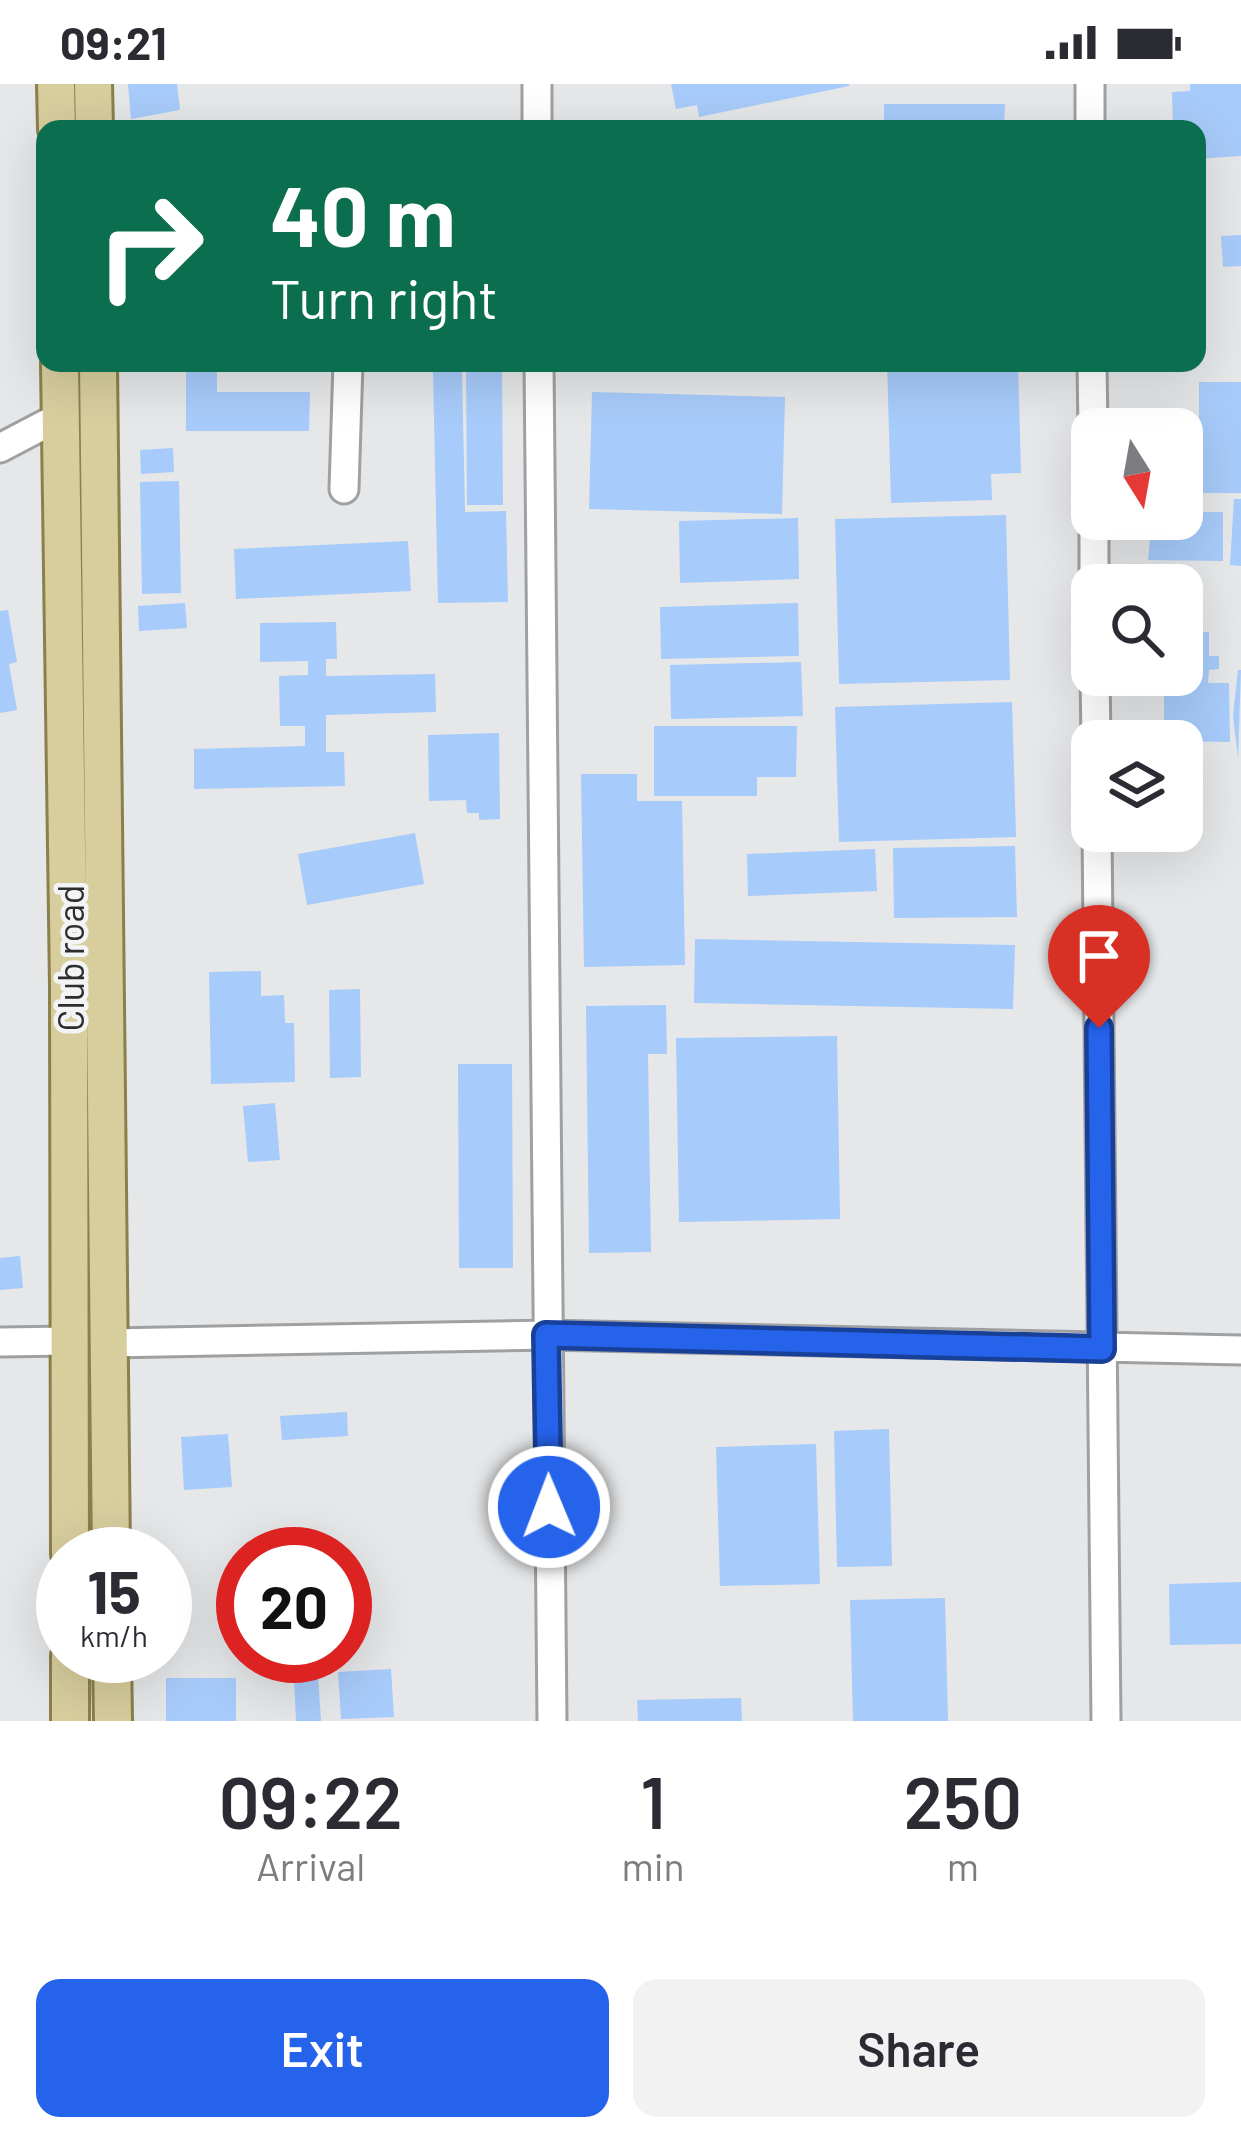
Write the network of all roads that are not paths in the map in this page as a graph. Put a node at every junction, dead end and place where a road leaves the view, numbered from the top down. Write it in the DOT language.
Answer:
graph roads {
  1 [pos="56,84"];
  2 [pos="93,84"];
  3 [pos="537,84"];
  4 [pos="1090,84"];
  5 [pos="57,120"];
  6 [pos="94,120"];
  7 [pos="537,120"];
  8 [pos="1090,120"];
  9 [pos="60,372"];
  10 [pos="98,372"];
  11 [pos="348,372"];
  12 [pos="539,372"];
  13 [pos="1092,372"];
  14 [pos="1093,408"];
  15 [pos="61,416"];
  16 [pos="0,448"];
  17 [pos="344,489"];
  18 [pos="1097,852"];
  19 [pos="71,1298"];
  20 [pos="109,1298"];
  21 [pos="546,1335"];
  22 [pos="71,1341"];
  23 [pos="0,1342"];
  24 [pos="110,1343"];
  25 [pos="1102,1349"];
  26 [pos="1241,1350"];
  27 [pos="70,1527"];
  28 [pos="111,1527"];
  29 [pos="70,1683"];
  30 [pos="112,1683"];
  31 [pos="70,1721"];
  32 [pos="113,1721"];
  33 [pos="552,1721"];
  34 [pos="1106,1721"];
  1 -- 5 [label="main road"];
  2 -- 6 [label="main road"];
  3 -- 7 [label="street"];
  4 -- 8 [label="street"];
  9 -- 15 [label="main road, Club road"];
  10 -- 20 [label="main road"];
  11 -- 17 [label="street"];
  12 -- 21 [label="street"];
  13 -- 14 [label="street"];
  15 -- 16 [label="street"];
  15 -- 19 [label="main road, Club road"];
  18 -- 25 [label="street"];
  19 -- 20 [label="main road"];
  19 -- 22 [label="main road, Club road"];
  20 -- 24 [label="main road"];
  21 -- 24 [label="street"];
  21 -- 25 [label="street"];
  21 -- 33 [label="street"];
  22 -- 23 [label="street"];
  22 -- 27 [label="main road, Club road"];
  24 -- 28 [label="main road"];
  25 -- 26 [label="street"];
  25 -- 34 [label="street"];
  29 -- 31 [label="main road"];
  30 -- 32 [label="main road"];
}
